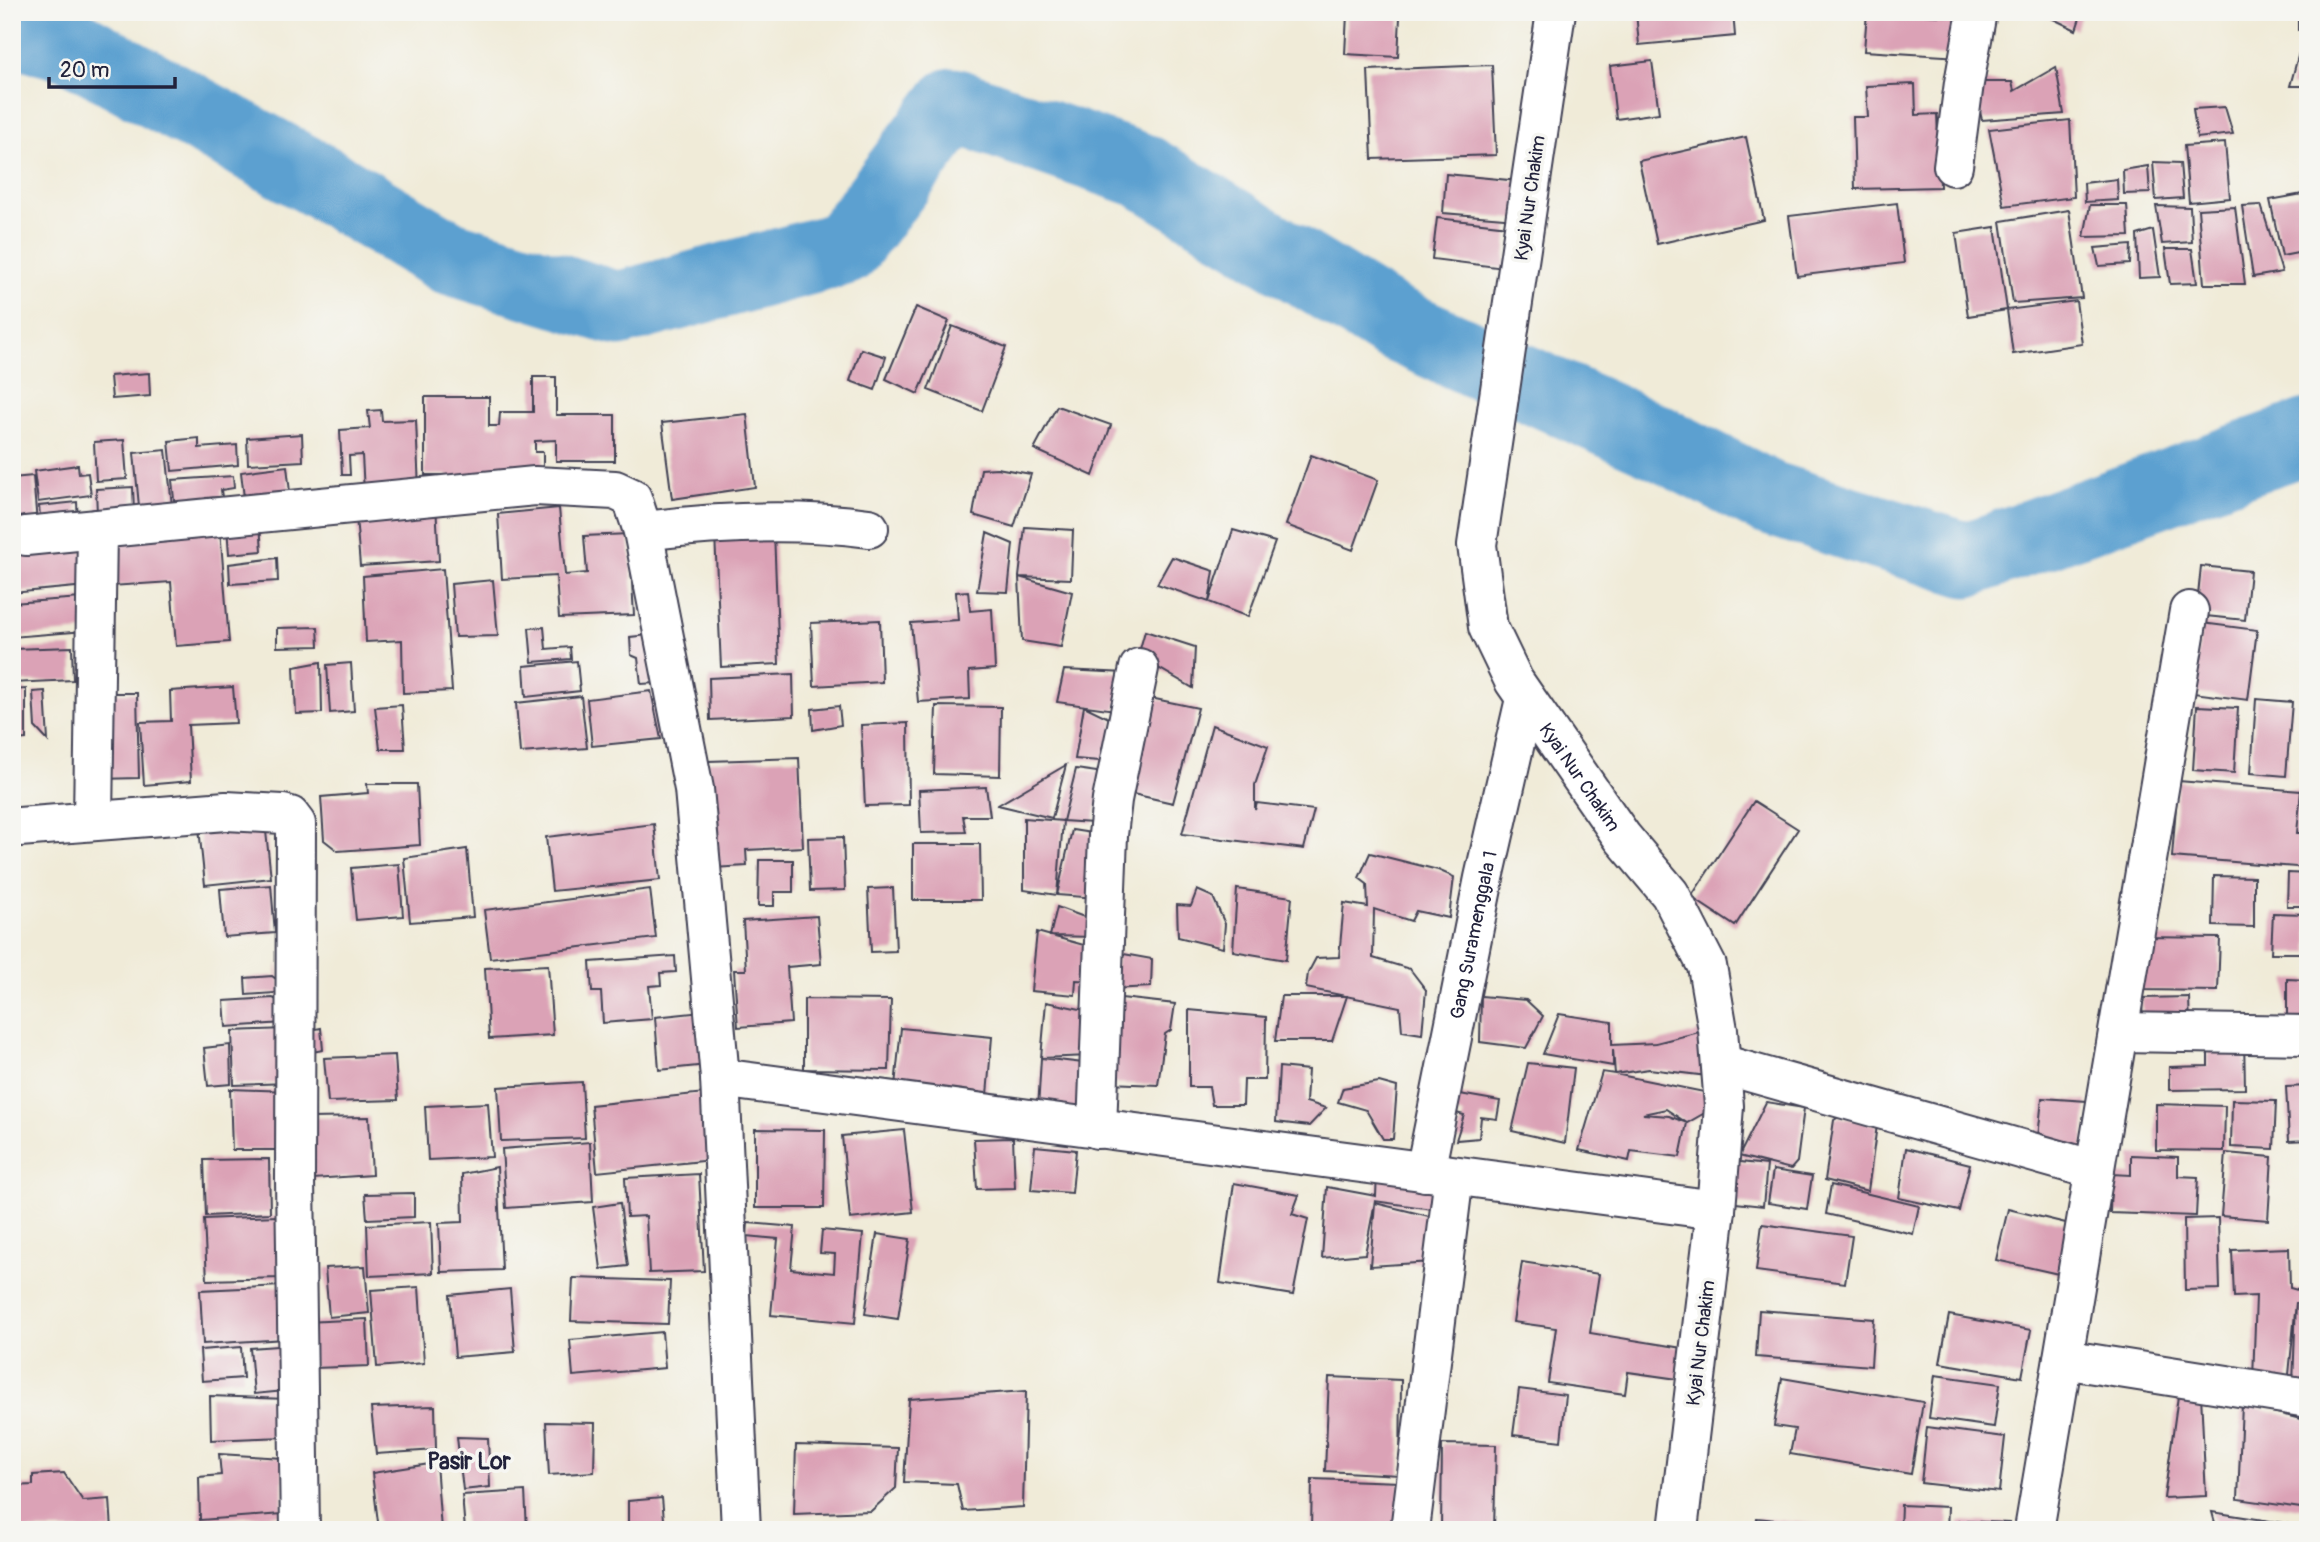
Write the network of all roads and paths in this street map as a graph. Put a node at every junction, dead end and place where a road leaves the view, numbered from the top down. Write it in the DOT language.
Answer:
graph roads {
  1 [pos="1556,12"];
  2 [pos="1977,12"];
  3 [pos="1954,166"];
  4 [pos="869,528"];
  5 [pos="97,529"];
  6 [pos="643,531"];
  7 [pos="26,536"];
  8 [pos="2189,611"];
  9 [pos="1139,668"];
  10 [pos="1525,699"];
  11 [pos="93,821"];
  12 [pos="19,827"];
  13 [pos="2119,1032"];
  14 [pos="2308,1035"];
  15 [pos="1721,1064"];
  16 [pos="720,1078"];
  17 [pos="1097,1129"];
  18 [pos="2095,1170"];
  19 [pos="1439,1174"];
  20 [pos="1716,1209"];
  21 [pos="2063,1359"];
  22 [pos="2308,1398"];
  23 [pos="300,1530"];
  24 [pos="741,1530"];
  25 [pos="1410,1530"];
  26 [pos="1678,1530"];
  27 [pos="2034,1530"];
  1 -- 10 [label="street, Kyai Nur Chakim"];
  2 -- 3 [label="street"];
  4 -- 6 [label="street"];
  5 -- 6 [label="street"];
  5 -- 7 [label="street"];
  5 -- 11 [label="street"];
  6 -- 16 [label="street"];
  8 -- 13 [label="street"];
  9 -- 17 [label="street"];
  10 -- 15 [label="street, Kyai Nur Chakim"];
  10 -- 19 [label="street, Gang Suramenggala 1"];
  11 -- 12 [label="street"];
  11 -- 23 [label="street"];
  13 -- 14 [label="street"];
  13 -- 18 [label="street"];
  15 -- 18 [label="street"];
  15 -- 20 [label="street, Kyai Nur Chakim"];
  16 -- 17 [label="street"];
  16 -- 24 [label="street"];
  17 -- 19 [label="street"];
  18 -- 21 [label="street"];
  19 -- 20 [label="street"];
  19 -- 25 [label="street, Gang Suramenggala 1"];
  20 -- 26 [label="street, Kyai Nur Chakim"];
  21 -- 22 [label="street"];
  21 -- 27 [label="street"];
}
